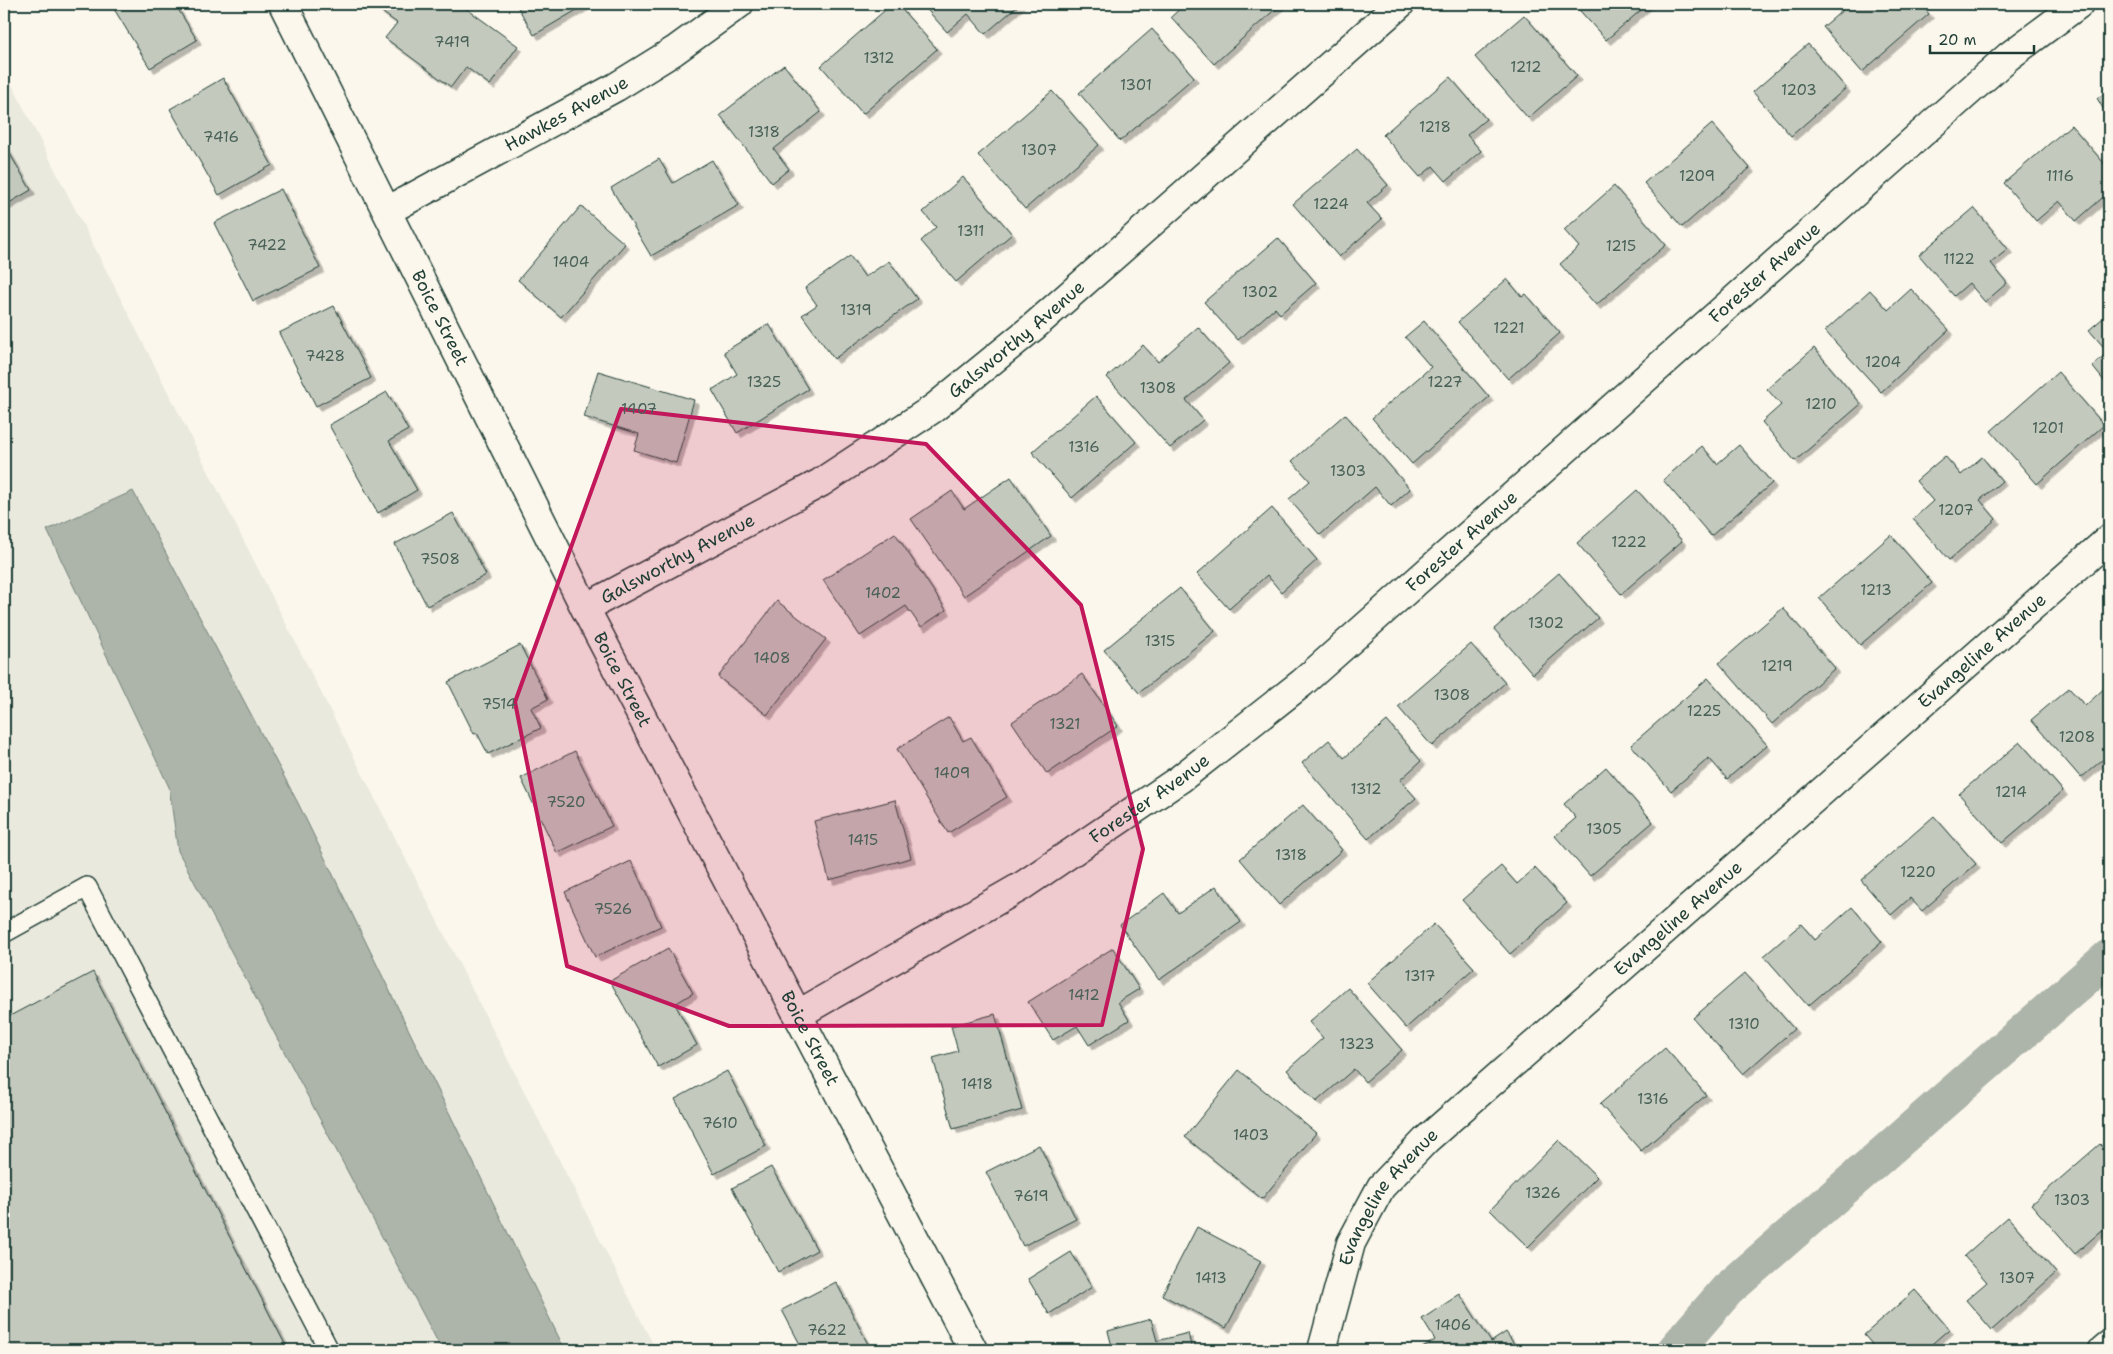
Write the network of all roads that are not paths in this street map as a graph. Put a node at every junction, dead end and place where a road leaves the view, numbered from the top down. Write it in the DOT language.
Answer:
graph roads {
  1 [pos="283,4"];
  2 [pos="739,4"];
  3 [pos="1400,4"];
  4 [pos="2079,4"];
  5 [pos="387,211"];
  6 [pos="2109,539"];
  7 [pos="585,608"];
  8 [pos="4,933"];
  9 [pos="797,1015"];
  10 [pos="2109,1345"];
  11 [pos="329,1350"];
  12 [pos="973,1350"];
  13 [pos="1322,1350"];
  14 [pos="2103,1350"];
  1 -- 5 [label="street, Boice Street"];
  2 -- 5 [label="street, Hawkes Avenue"];
  3 -- 7 [label="street, Galsworthy Avenue"];
  4 -- 9 [label="street, Forester Avenue"];
  5 -- 7 [label="street, Boice Street"];
  6 -- 13 [label="street, Evangeline Avenue"];
  7 -- 9 [label="street, Boice Street"];
  8 -- 11 [label="lane"];
  9 -- 12 [label="street, Boice Street"];
  10 -- 14 [label="street"];
}
